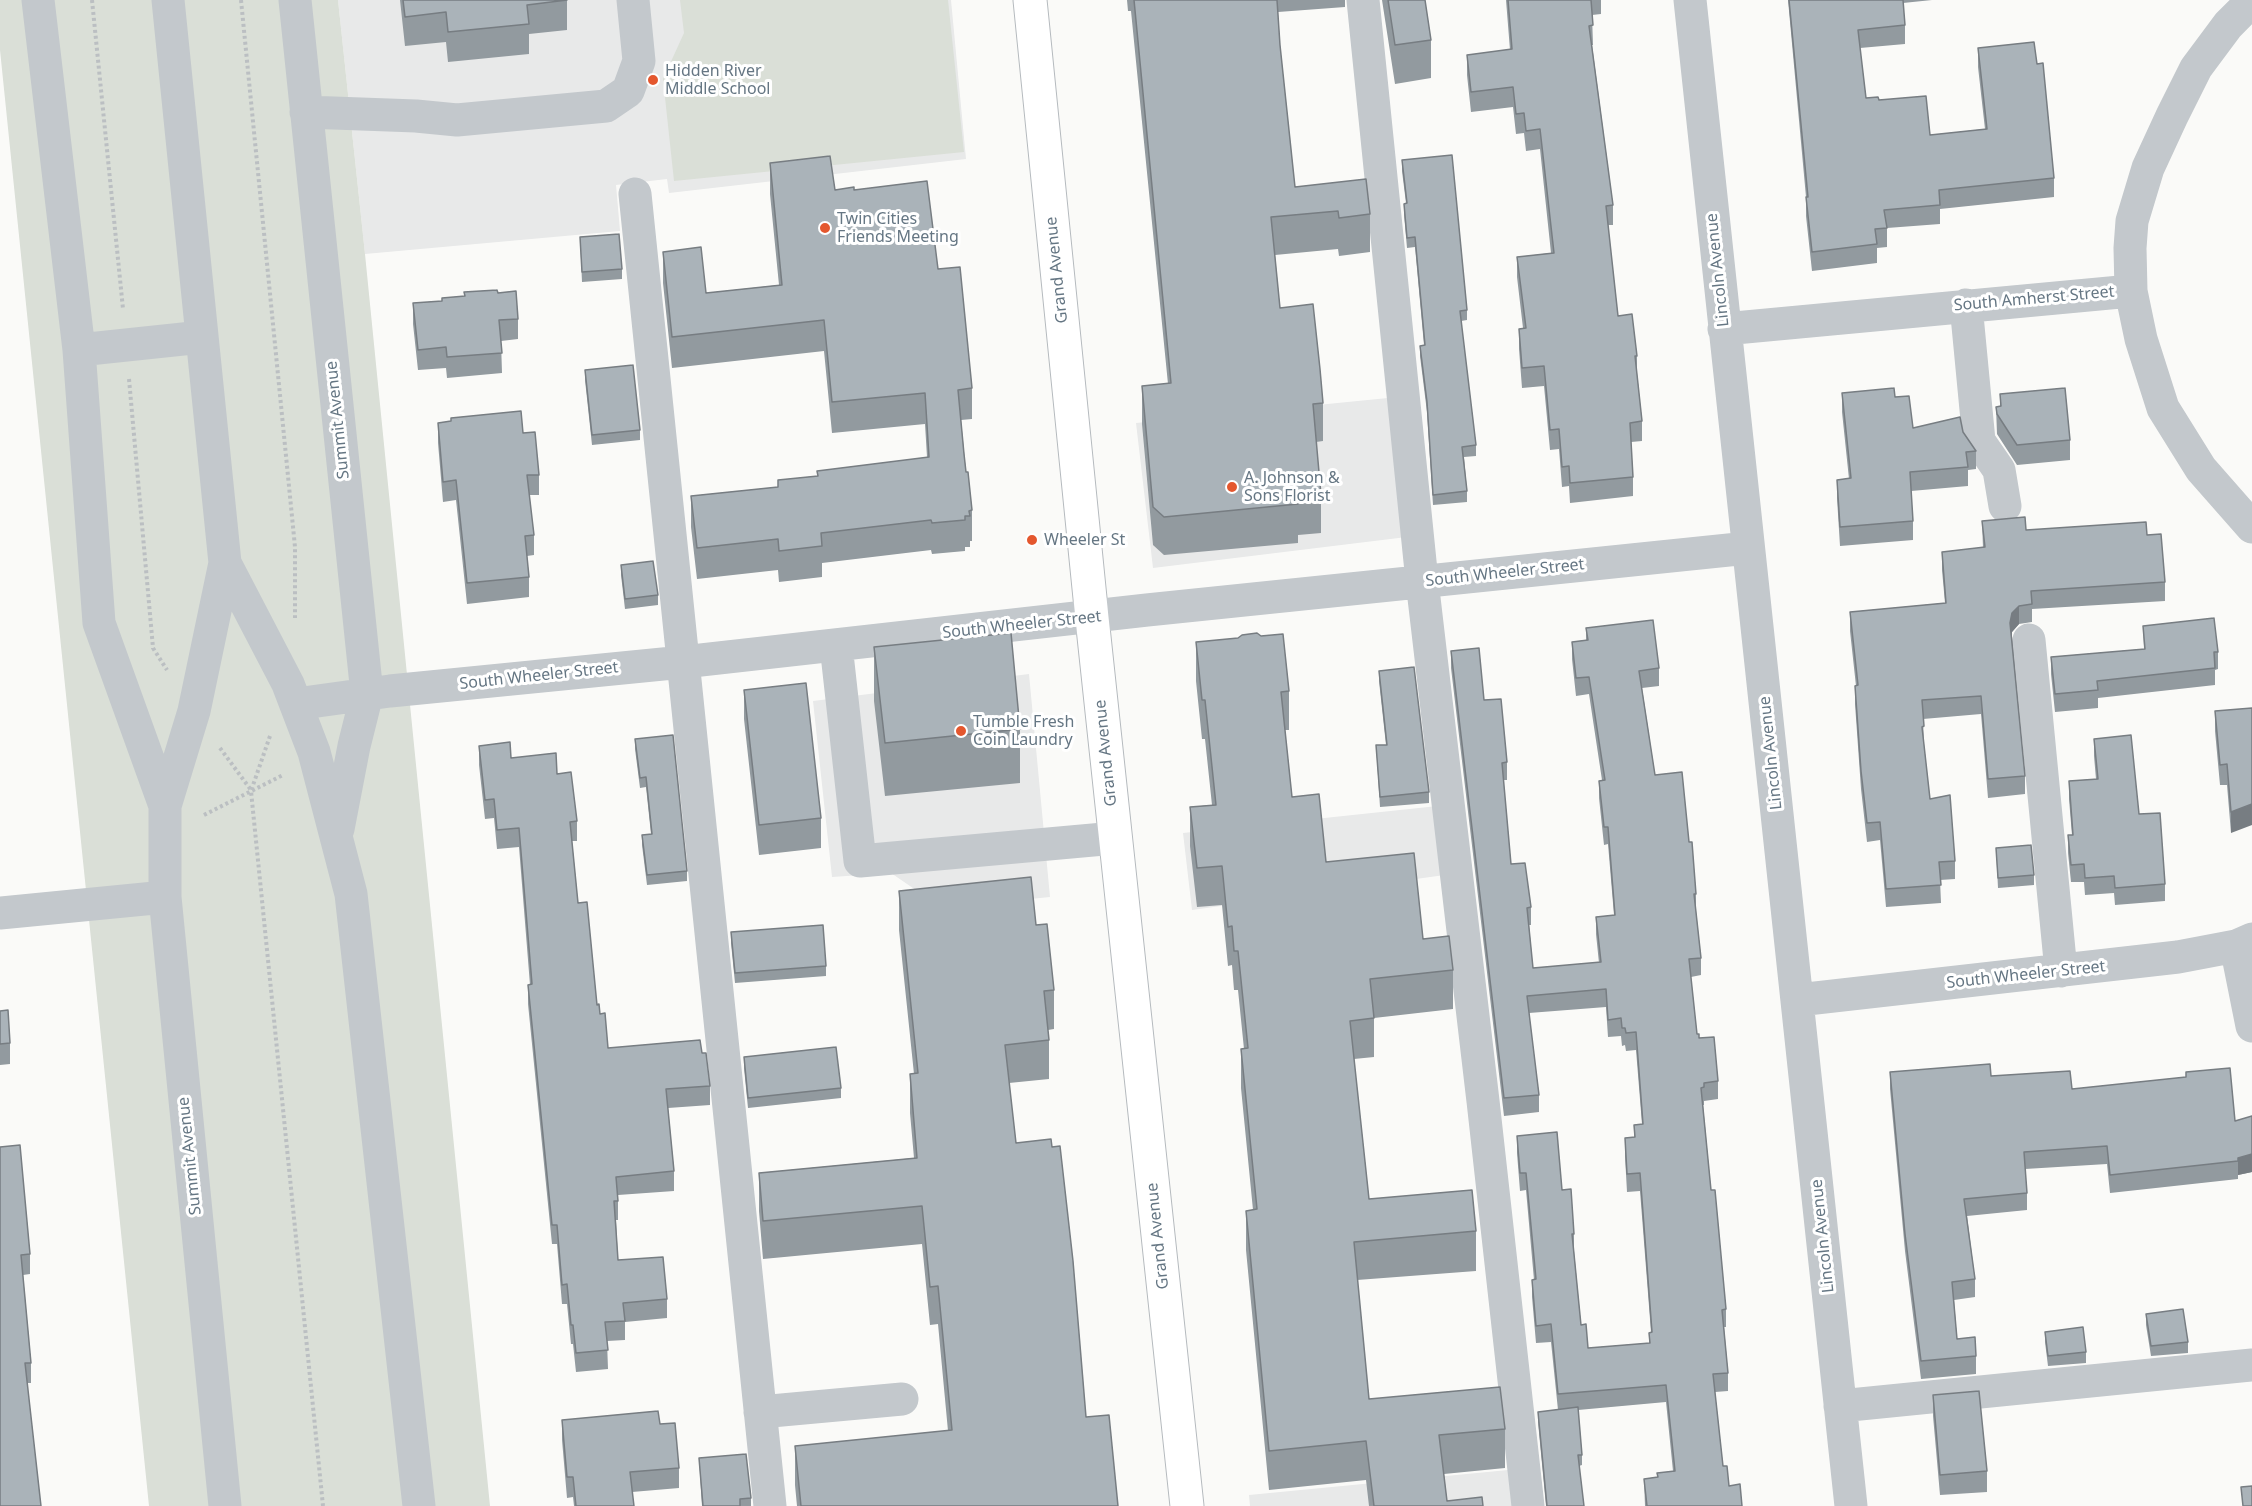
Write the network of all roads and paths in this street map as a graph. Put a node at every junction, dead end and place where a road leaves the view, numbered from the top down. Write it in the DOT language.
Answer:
graph roads {
  1 [pos="38,0"];
  2 [pos="168,0"];
  3 [pos="241,0"];
  4 [pos="295,0"];
  5 [pos="633,0"];
  6 [pos="1030,0"];
  7 [pos="1363,0"];
  8 [pos="1690,0"];
  9 [pos="2252,1"];
  10 [pos="306,112"];
  11 [pos="635,194"];
  12 [pos="2131,291"];
  13 [pos="1966,306"];
  14 [pos="1724,329"];
  15 [pos="202,338"];
  16 [pos="79,350"];
  17 [pos="2005,506"];
  18 [pos="2252,527"];
  19 [pos="1748,548"];
  20 [pos="225,563"];
  21 [pos="1422,581"];
  22 [pos="1092,618"];
  23 [pos="295,624"];
  24 [pos="2029,640"];
  25 [pos="836,645"];
  26 [pos="683,662"];
  27 [pos="292,694"];
  28 [pos="367,694"];
  29 [pos="194,711"];
  30 [pos="284,775"];
  31 [pos="251,791"];
  32 [pos="165,806"];
  33 [pos="204,815"];
  34 [pos="337,837"];
  35 [pos="1115,838"];
  36 [pos="165,897"];
  37 [pos="0,913"];
  38 [pos="2244,943"];
  39 [pos="2061,971"];
  40 [pos="1798,1000"];
  41 [pos="2252,1026"];
  42 [pos="2252,1365"];
  43 [pos="902,1399"];
  44 [pos="1840,1406"];
  45 [pos="760,1412"];
  46 [pos="225,1506"];
  47 [pos="323,1506"];
  48 [pos="419,1506"];
  49 [pos="770,1506"];
  50 [pos="1187,1506"];
  51 [pos="1528,1506"];
  52 [pos="1851,1506"];
  1 -- 16 [label="street, Summit Avenue"];
  2 -- 15 [label="street, Summit Avenue"];
  3 -- 23 [label="path"];
  4 -- 10 [label="street, Summit Avenue"];
  5 -- 10 [label="street"];
  6 -- 22 [label="main road, Grand Avenue"];
  7 -- 21 [label="street"];
  8 -- 14 [label="street, Lincoln Avenue"];
  9 -- 12 [label="street, South Amherst Street"];
  10 -- 28 [label="street, Summit Avenue"];
  11 -- 26 [label="street"];
  12 -- 13 [label="street, South Amherst Street"];
  12 -- 18 [label="street"];
  13 -- 14 [label="street, South Amherst Street"];
  13 -- 17 [label="street"];
  14 -- 19 [label="street, Lincoln Avenue"];
  15 -- 16 [label="street"];
  15 -- 20 [label="street, Summit Avenue"];
  16 -- 32 [label="street, Summit Avenue"];
  19 -- 21 [label="street, South Wheeler Street"];
  19 -- 40 [label="street, Lincoln Avenue"];
  20 -- 27 [label="street, Summit Avenue"];
  20 -- 29 [label="street, Summit Avenue"];
  21 -- 22 [label="street, South Wheeler Street"];
  21 -- 51 [label="street"];
  22 -- 25 [label="street, South Wheeler Street"];
  22 -- 35 [label="main road, Grand Avenue"];
  24 -- 39 [label="street"];
  25 -- 26 [label="street, South Wheeler Street"];
  25 -- 35 [label="street"];
  26 -- 28 [label="street, South Wheeler Street"];
  26 -- 45 [label="street"];
  27 -- 28 [label="street, South Wheeler Street"];
  27 -- 31 [label="path"];
  27 -- 34 [label="street, Summit Avenue"];
  28 -- 34 [label="street, Summit Avenue"];
  29 -- 31 [label="path"];
  29 -- 32 [label="street, Summit Avenue"];
  30 -- 31 [label="path"];
  31 -- 33 [label="path"];
  31 -- 47 [label="path"];
  32 -- 36 [label="street, Summit Avenue"];
  34 -- 48 [label="street, Summit Avenue"];
  35 -- 50 [label="main road, Grand Avenue"];
  36 -- 37 [label="street"];
  36 -- 46 [label="street, Summit Avenue"];
  38 -- 39 [label="street, South Wheeler Street"];
  38 -- 41 [label="street"];
  39 -- 40 [label="street, South Wheeler Street"];
  40 -- 44 [label="street, Lincoln Avenue"];
  42 -- 44 [label="street"];
  43 -- 45 [label="street"];
  44 -- 52 [label="street, Lincoln Avenue"];
  45 -- 49 [label="street"];
}
